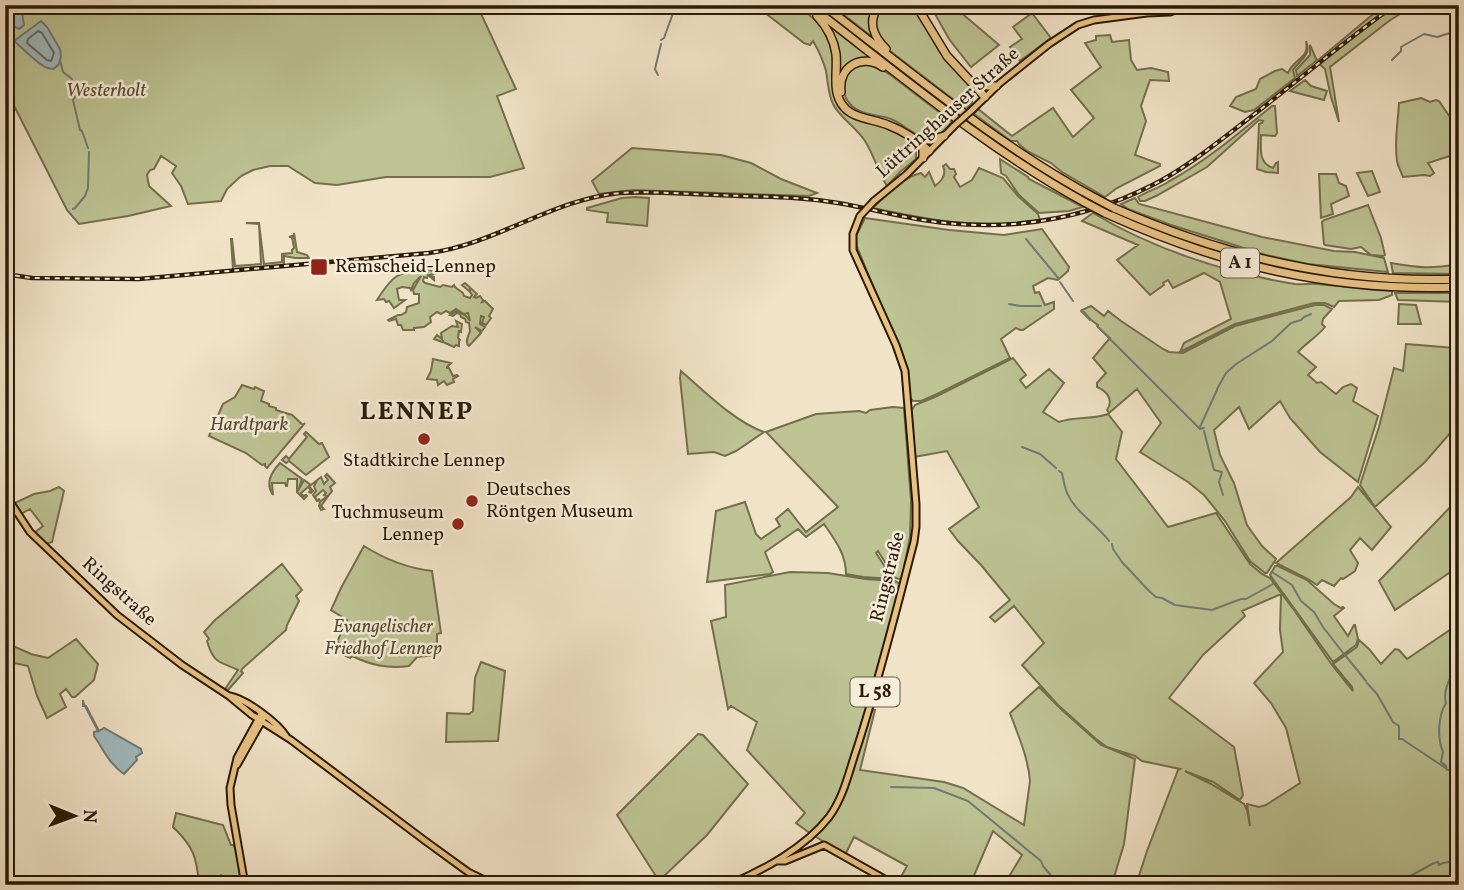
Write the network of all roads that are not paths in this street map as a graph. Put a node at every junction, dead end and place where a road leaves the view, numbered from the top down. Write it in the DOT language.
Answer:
graph roads {
  1 [pos="808,5"];
  2 [pos="823,5"];
  3 [pos="839,5"];
  4 [pos="855,5"];
  5 [pos="879,5"];
  6 [pos="916,5"];
  7 [pos="922,5"];
  8 [pos="1179,5"];
  9 [pos="1187,5"];
  10 [pos="1147,13"];
  11 [pos="892,59"];
  12 [pos="902,77"];
  13 [pos="979,84"];
  14 [pos="996,86"];
  15 [pos="987,95"];
  16 [pos="944,136"];
  17 [pos="920,141"];
  18 [pos="930,150"];
  19 [pos="923,158"];
  20 [pos="856,223"];
  21 [pos="1459,278"];
  22 [pos="1383,281"];
  23 [pos="1398,282"];
  24 [pos="1459,287"];
  25 [pos="5,494"];
  26 [pos="261,718"];
  27 [pos="777,860"];
  28 [pos="246,885"];
  29 [pos="495,885"];
  30 [pos="728,885"];
  31 [pos="895,885"];
  1 -- 12 [label="highway, A 1"];
  1 -- 17 [label="highway"];
  2 -- 11 [label="highway, A 1"];
  3 -- 4 [label="highway"];
  5 -- 11 [label="highway"];
  6 -- 15 [label="highway"];
  7 -- 13 [label="highway"];
  8 -- 10 [label="main road, Lüttringhauser Straße / L 58"];
  9 -- 10 [label="main road, Lüttringhauser Straße / L 58"];
  10 -- 14 [label="main road, Lüttringhauser Straße / L 58"];
  11 -- 22 [label="highway, A 1, bridge"];
  12 -- 17 [label="highway"];
  12 -- 22 [label="highway, A 1, bridge"];
  13 -- 14 [label="highway"];
  13 -- 15 [label="highway"];
  14 -- 15 [label="main road, Lüttringhauser Straße / L 58"];
  15 -- 16 [label="main road, Lüttringhauser Straße / L 58, bridge"];
  16 -- 17 [label="highway"];
  16 -- 18 [label="main road, Lüttringhauser Straße / L 58"];
  17 -- 18 [label="highway"];
  17 -- 19 [label="highway"];
  18 -- 19 [label="main road, Lüttringhauser Straße / L 58"];
  19 -- 20 [label="main road, Lüttringhauser Straße / L 58, bridge"];
  20 -- 27 [label="main road, Ringstraße / L 58"];
  21 -- 23 [label="highway, A 1"];
  22 -- 23 [label="highway, A 1"];
  23 -- 24 [label="highway, A 1"];
  25 -- 26 [label="main road, Ringstraße"];
  26 -- 28 [label="main road"];
  26 -- 29 [label="main road, Ringstraße"];
  27 -- 30 [label="main road, Ringstraße / L 58"];
  27 -- 31 [label="main road"];
}
